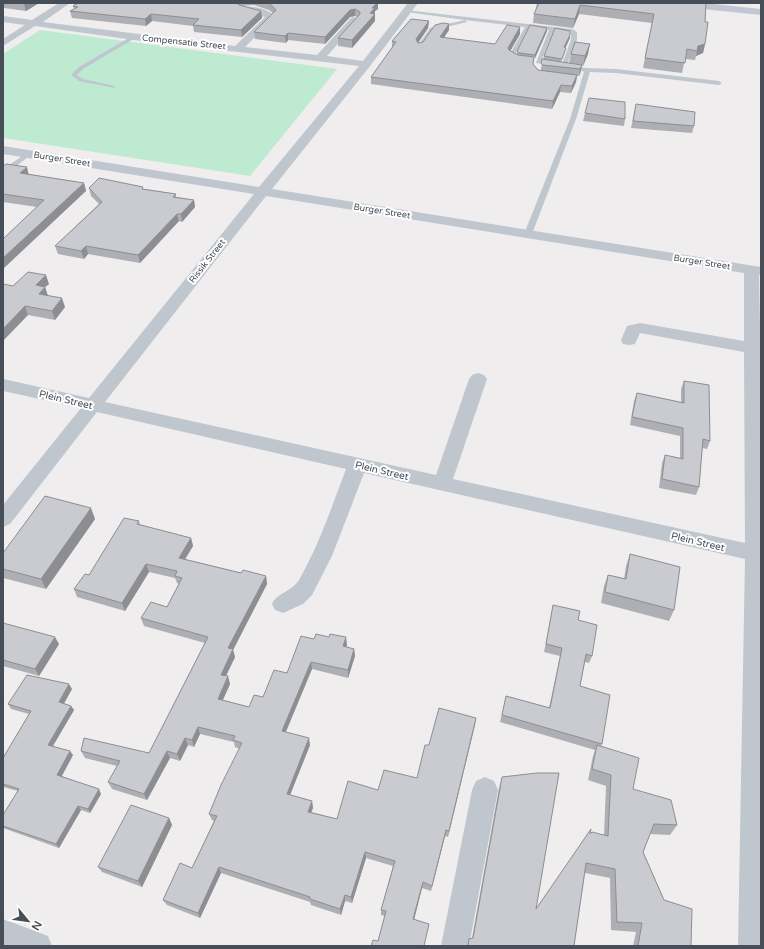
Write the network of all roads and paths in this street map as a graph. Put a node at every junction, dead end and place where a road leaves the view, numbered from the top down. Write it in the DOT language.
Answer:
graph roads {
  1 [pos="65,3"];
  2 [pos="672,3"];
  3 [pos="410,7"];
  4 [pos="243,9"];
  5 [pos="761,12"];
  6 [pos="3,19"];
  7 [pos="473,19"];
  8 [pos="354,20"];
  9 [pos="34,23"];
  10 [pos="528,25"];
  11 [pos="552,28"];
  12 [pos="134,37"];
  13 [pos="3,43"];
  14 [pos="420,47"];
  15 [pos="238,48"];
  16 [pos="320,58"];
  17 [pos="524,60"];
  18 [pos="531,61"];
  19 [pos="538,62"];
  20 [pos="366,64"];
  21 [pos="564,66"];
  22 [pos="536,70"];
  23 [pos="586,70"];
  24 [pos="719,83"];
  25 [pos="113,87"];
  26 [pos="3,150"];
  27 [pos="29,154"];
  28 [pos="3,172"];
  29 [pos="263,191"];
  30 [pos="528,234"];
  31 [pos="756,270"];
  32 [pos="629,340"];
  33 [pos="752,348"];
  34 [pos="478,379"];
  35 [pos="3,385"];
  36 [pos="93,405"];
  37 [pos="357,464"];
  38 [pos="442,484"];
  39 [pos="3,519"];
  40 [pos="758,555"];
  41 [pos="758,602"];
  42 [pos="283,604"];
  43 [pos="485,790"];
  44 [pos="3,932"];
  45 [pos="38,946"];
  46 [pos="455,946"];
  47 [pos="752,946"];
  1 -- 9 [label="street"];
  2 -- 5 [label="street"];
  3 -- 7 [label="lane"];
  3 -- 20 [label="street, Rissik Street"];
  4 -- 15 [label="street"];
  6 -- 9 [label="street, Compensatie Street"];
  7 -- 10 [label="lane"];
  7 -- 14 [label="lane"];
  8 -- 16 [label="street"];
  9 -- 12 [label="street, Compensatie Street"];
  9 -- 13 [label="street"];
  10 -- 11 [label="lane"];
  10 -- 17 [label="lane"];
  11 -- 19 [label="lane"];
  11 -- 21 [label="lane"];
  12 -- 15 [label="street, Compensatie Street"];
  12 -- 25 [label="lane"];
  15 -- 16 [label="street, Compensatie Street"];
  16 -- 20 [label="street, Compensatie Street"];
  18 -- 19 [label="lane"];
  19 -- 21 [label="lane"];
  19 -- 22 [label="lane"];
  20 -- 29 [label="street, Rissik Street"];
  21 -- 23 [label="lane"];
  23 -- 24 [label="lane"];
  23 -- 30 [label="lane"];
  26 -- 27 [label="street, Burger Street"];
  27 -- 28 [label="lane"];
  27 -- 29 [label="street, Burger Street"];
  29 -- 30 [label="street, Burger Street"];
  29 -- 36 [label="street, Rissik Street"];
  30 -- 31 [label="street, Burger Street"];
  31 -- 33 [label="street"];
  32 -- 33 [label="street"];
  33 -- 40 [label="street"];
  34 -- 38 [label="street"];
  35 -- 36 [label="street, Plein Street"];
  36 -- 37 [label="street, Plein Street"];
  36 -- 39 [label="street, Rissik Street"];
  37 -- 38 [label="street, Plein Street"];
  37 -- 42 [label="street"];
  38 -- 40 [label="street, Plein Street"];
  40 -- 41 [label="street"];
  41 -- 47 [label="street"];
  43 -- 46 [label="street"];
  44 -- 45 [label="street"];
}
